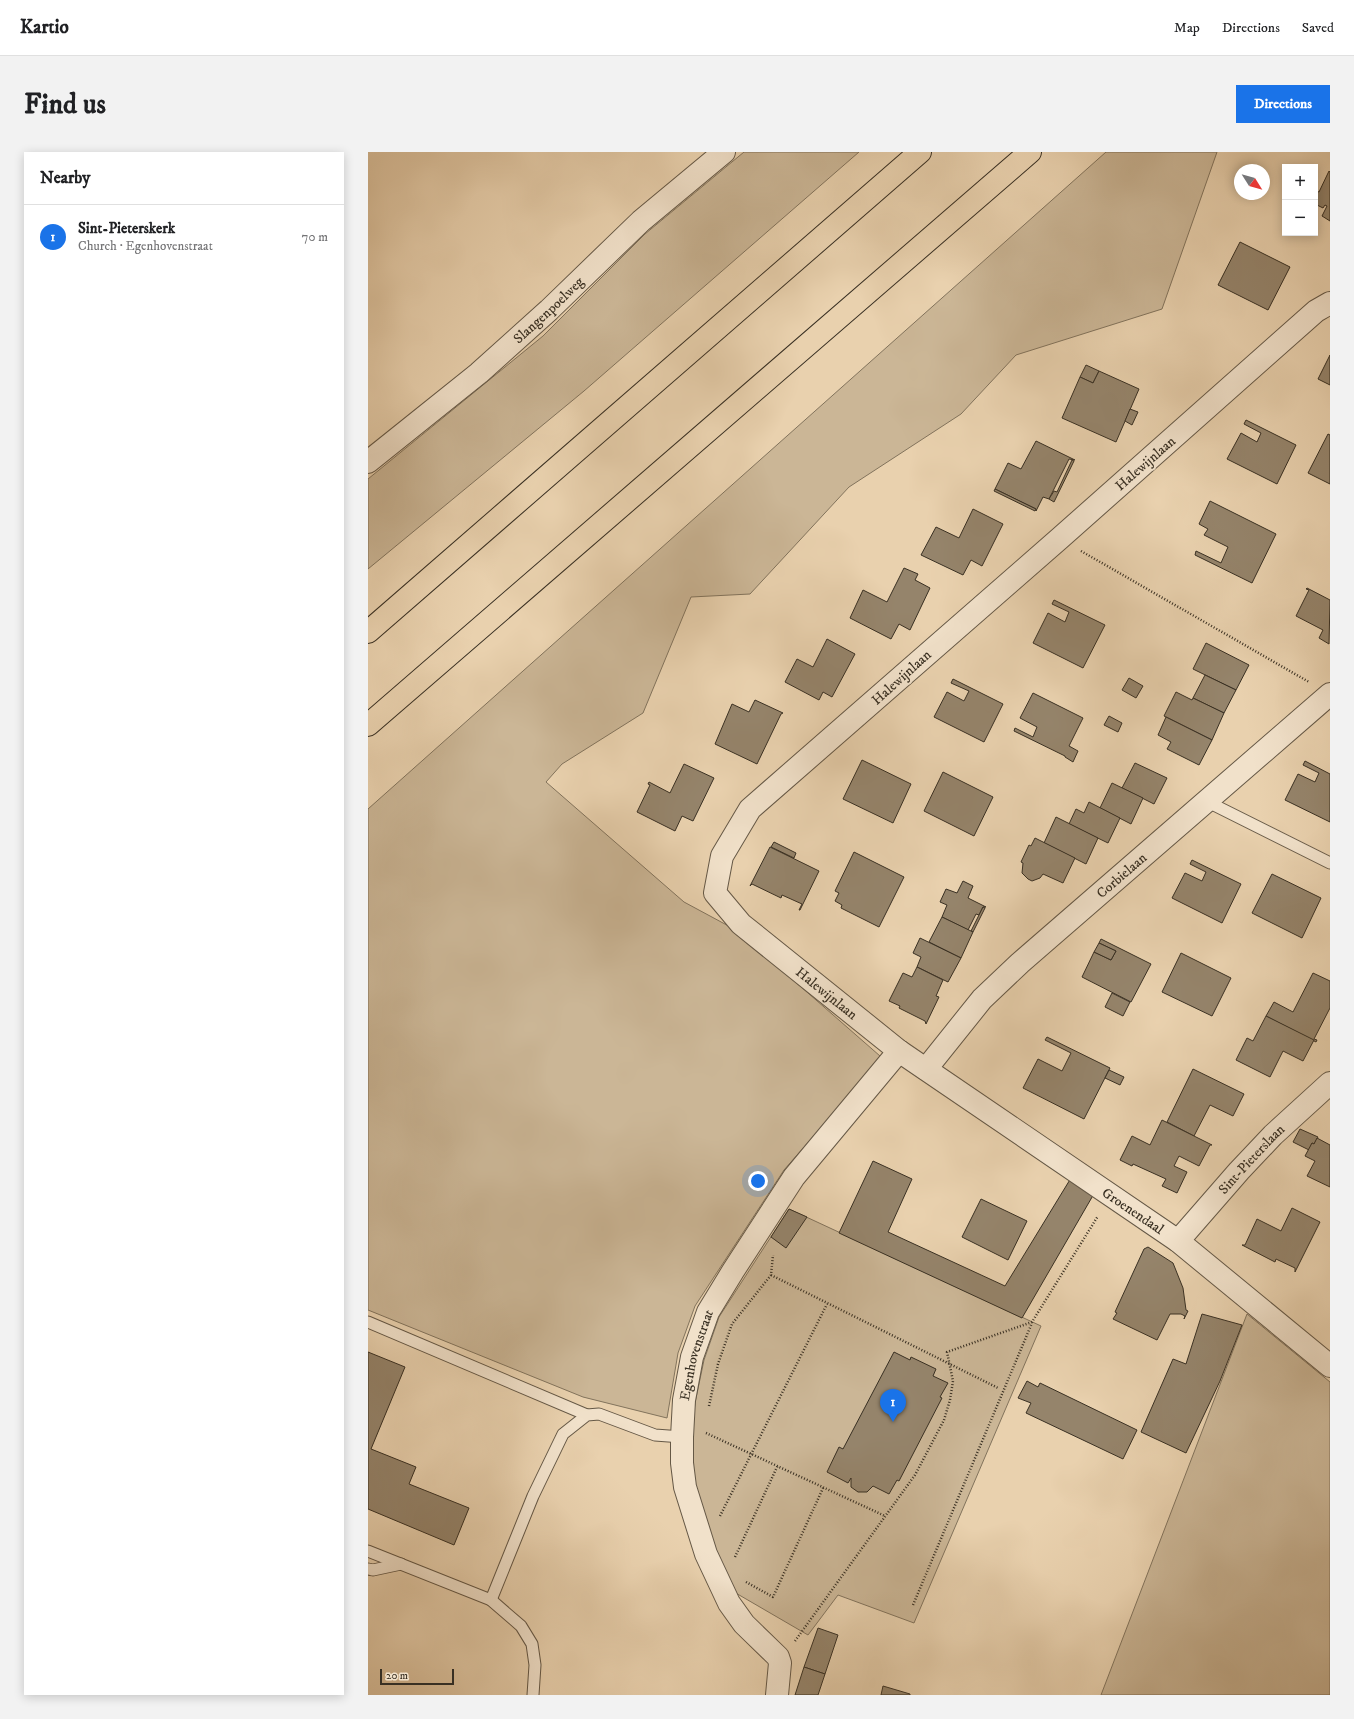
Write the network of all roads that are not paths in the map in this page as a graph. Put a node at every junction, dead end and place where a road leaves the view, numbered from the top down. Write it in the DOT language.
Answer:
graph roads {
  1 [pos="724,152"];
  2 [pos="920,152"];
  3 [pos="1030,152"];
  4 [pos="1330,303"];
  5 [pos="368,462"];
  6 [pos="368,632"];
  7 [pos="1330,694"];
  8 [pos="368,725"];
  9 [pos="1206,801"];
  10 [pos="1330,863"];
  11 [pos="899,1051"];
  12 [pos="926,1069"];
  13 [pos="1330,1083"];
  14 [pos="1178,1241"];
  15 [pos="368,1322"];
  16 [pos="1330,1366"];
  17 [pos="587,1415"];
  18 [pos="682,1437"];
  19 [pos="368,1550"];
  20 [pos="401,1564"];
  21 [pos="368,1569"];
  22 [pos="491,1600"];
  23 [pos="533,1695"];
  24 [pos="777,1695"];
  1 -- 5 [label="street, Slangenpoelweg"];
  2 -- 6 [label="highway"];
  3 -- 8 [label="highway"];
  4 -- 11 [label="street, Halewijnlaan"];
  7 -- 9 [label="street, Corbielaan"];
  9 -- 10 [label="lane"];
  9 -- 12 [label="street, Corbielaan"];
  11 -- 12 [label="street, Halewijnlaan"];
  11 -- 18 [label="street, Egenhovenstraat"];
  12 -- 14 [label="street, Groenendaal"];
  13 -- 14 [label="street, Sint-Pieterslaan"];
  14 -- 16 [label="street, Groenendaal"];
  15 -- 17 [label="lane"];
  17 -- 18 [label="lane"];
  17 -- 22 [label="lane"];
  18 -- 24 [label="street, Egenhovenstraat"];
  19 -- 20 [label="lane"];
  20 -- 21 [label="lane"];
  20 -- 22 [label="lane"];
  22 -- 23 [label="lane"];
}
